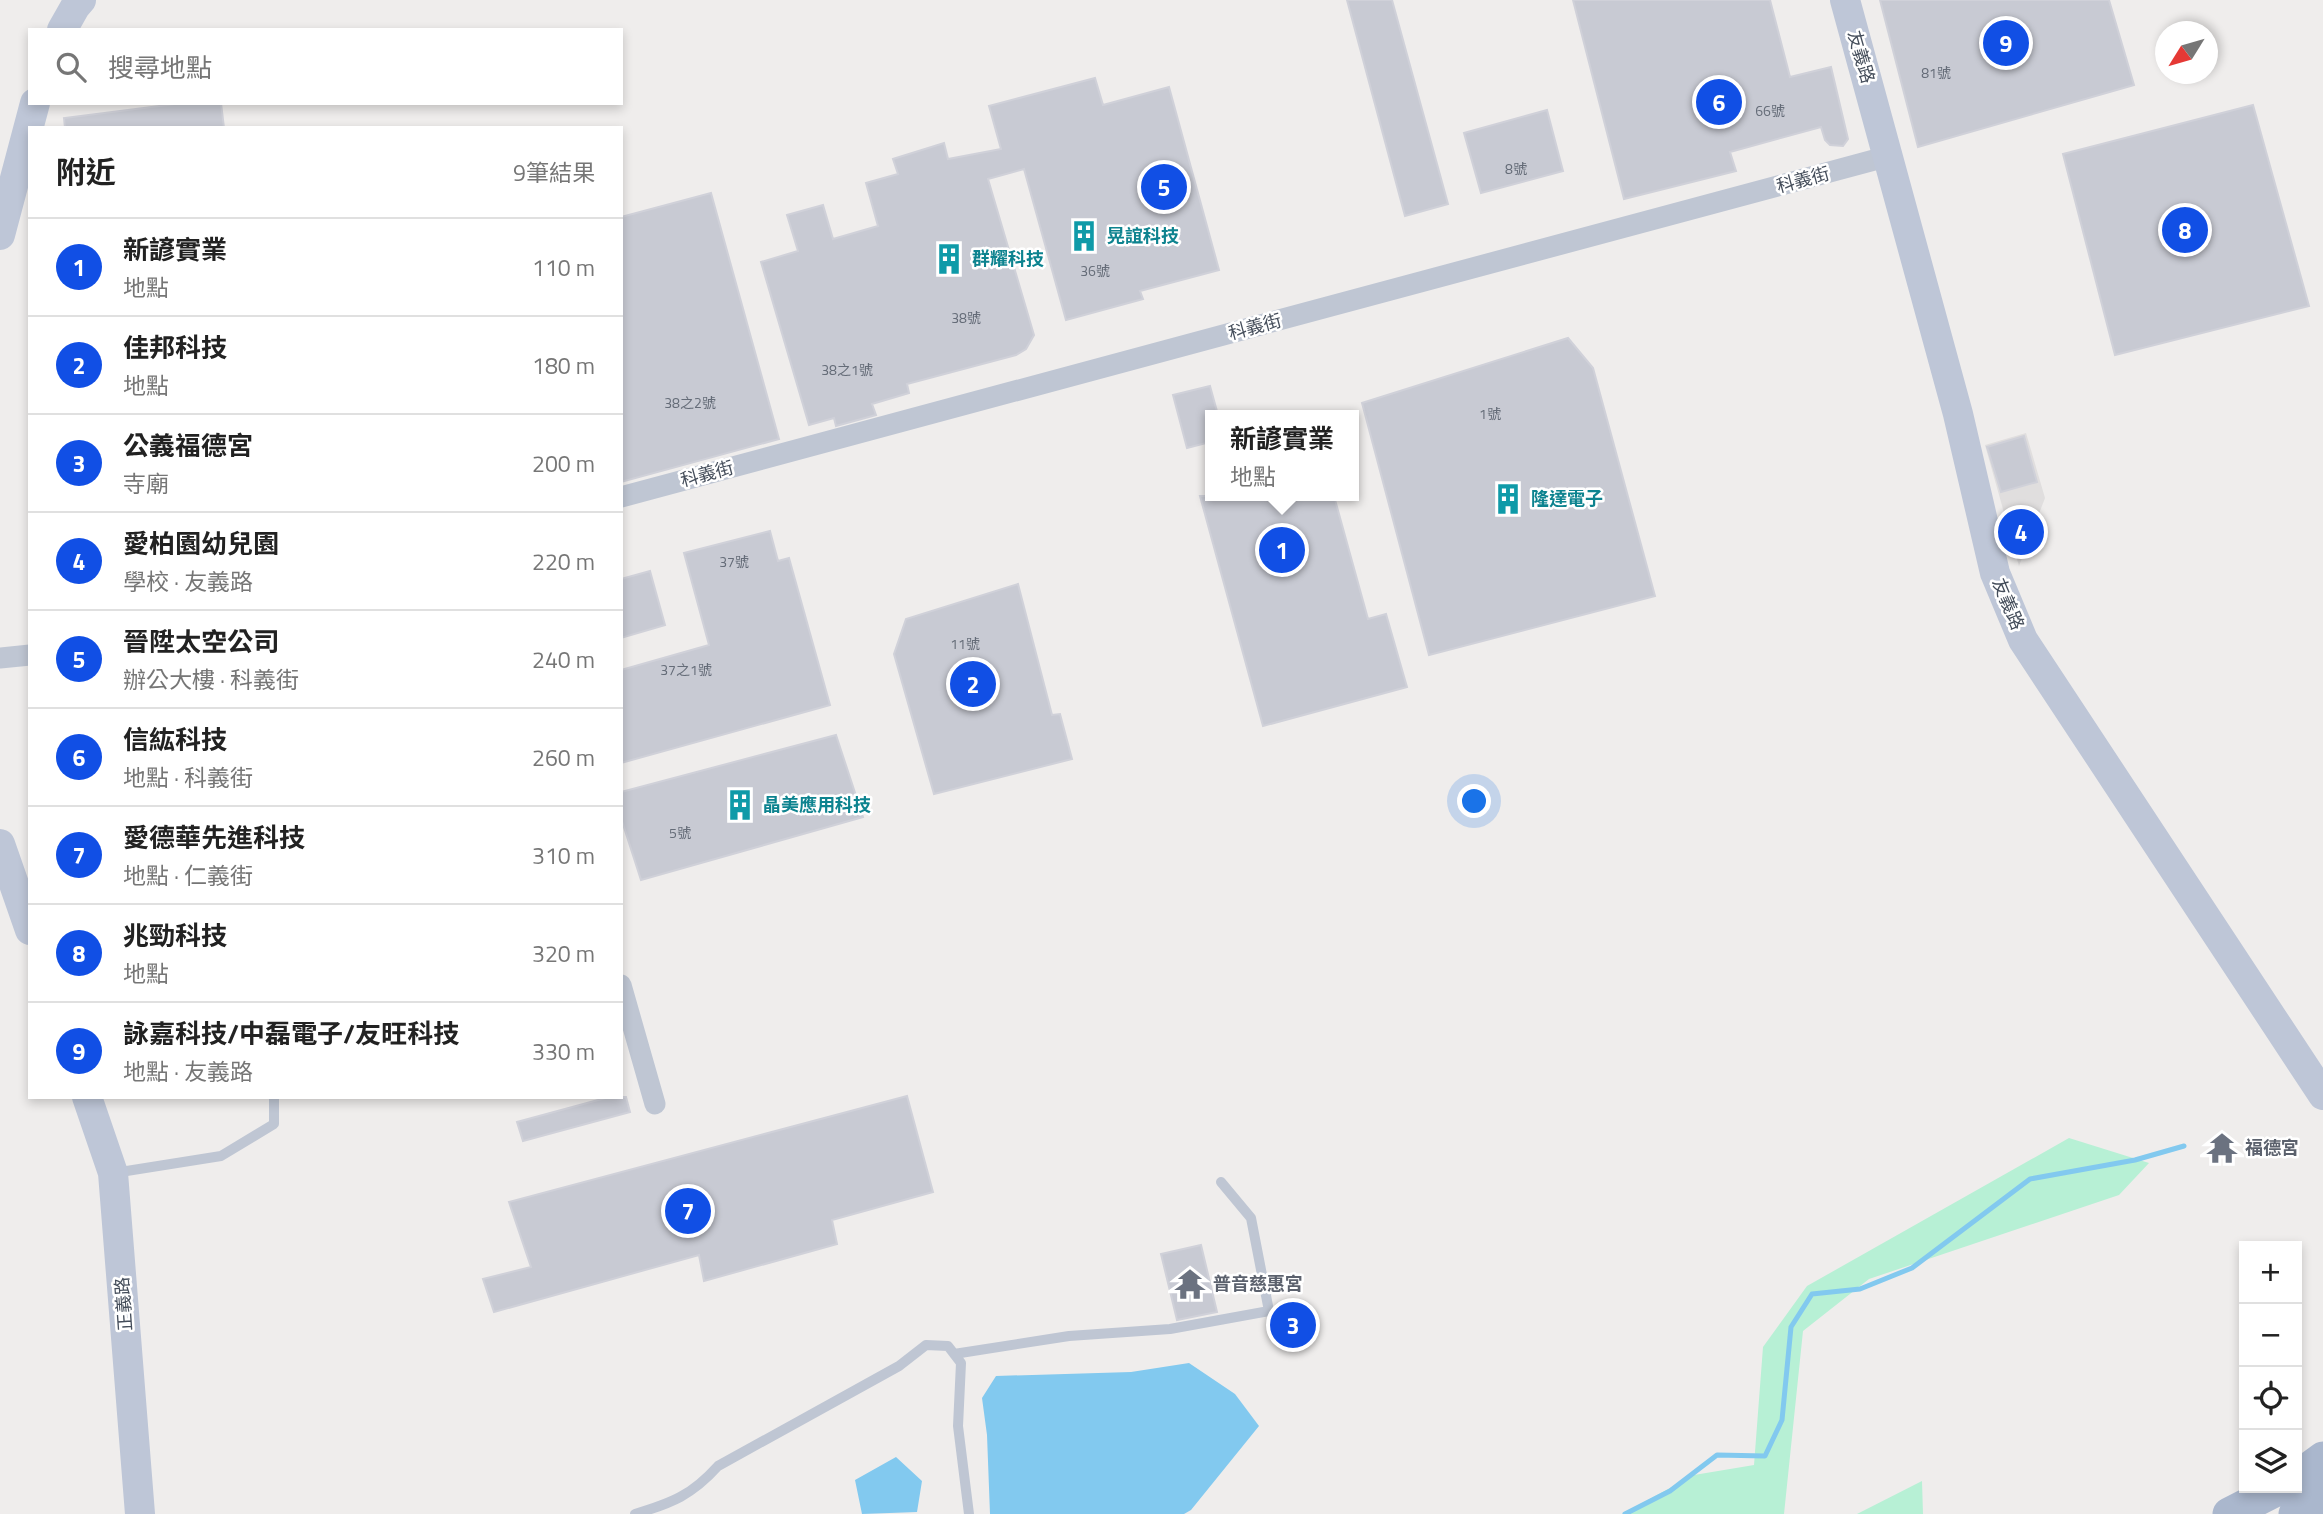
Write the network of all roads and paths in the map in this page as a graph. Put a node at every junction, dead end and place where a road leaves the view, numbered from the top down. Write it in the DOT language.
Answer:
graph roads {
  1 [pos="81,0"];
  2 [pos="1845,0"];
  3 [pos="63,28"];
  4 [pos="34,105"];
  5 [pos="29,126"];
  6 [pos="28,129"];
  7 [pos="1889,156"];
  8 [pos="0,235"];
  9 [pos="623,496"];
  10 [pos="28,655"];
  11 [pos="0,657"];
  12 [pos="0,844"];
  13 [pos="28,924"];
  14 [pos="623,992"];
  15 [pos="2323,1095"];
  16 [pos="89,1099"];
  17 [pos="274,1099"];
  18 [pos="655,1104"];
  19 [pos="113,1173"];
  20 [pos="1221,1182"];
  21 [pos="954,1354"];
  22 [pos="2323,1458"];
  23 [pos="2302,1473"];
  24 [pos="2323,1494"];
  25 [pos="2276,1501"];
  26 [pos="140,1514"];
  27 [pos="635,1514"];
  28 [pos="969,1514"];
  29 [pos="2229,1514"];
  1 -- 3 [label="street"];
  2 -- 7 [label="street, 友義路"];
  4 -- 5 [label="street"];
  6 -- 8 [label="street"];
  7 -- 9 [label="street, 科義街"];
  7 -- 15 [label="street, 友義路"];
  10 -- 11 [label="street"];
  12 -- 13 [label="street"];
  14 -- 18 [label="street"];
  16 -- 19 [label="street, 正義路"];
  17 -- 19 [label="lane"];
  19 -- 26 [label="street, 正義路"];
  20 -- 21 [label="lane"];
  21 -- 27 [label="lane"];
  21 -- 28 [label="lane"];
  22 -- 23 [label="main road"];
  24 -- 25 [label="main road"];
  25 -- 29 [label="main road"];
}
